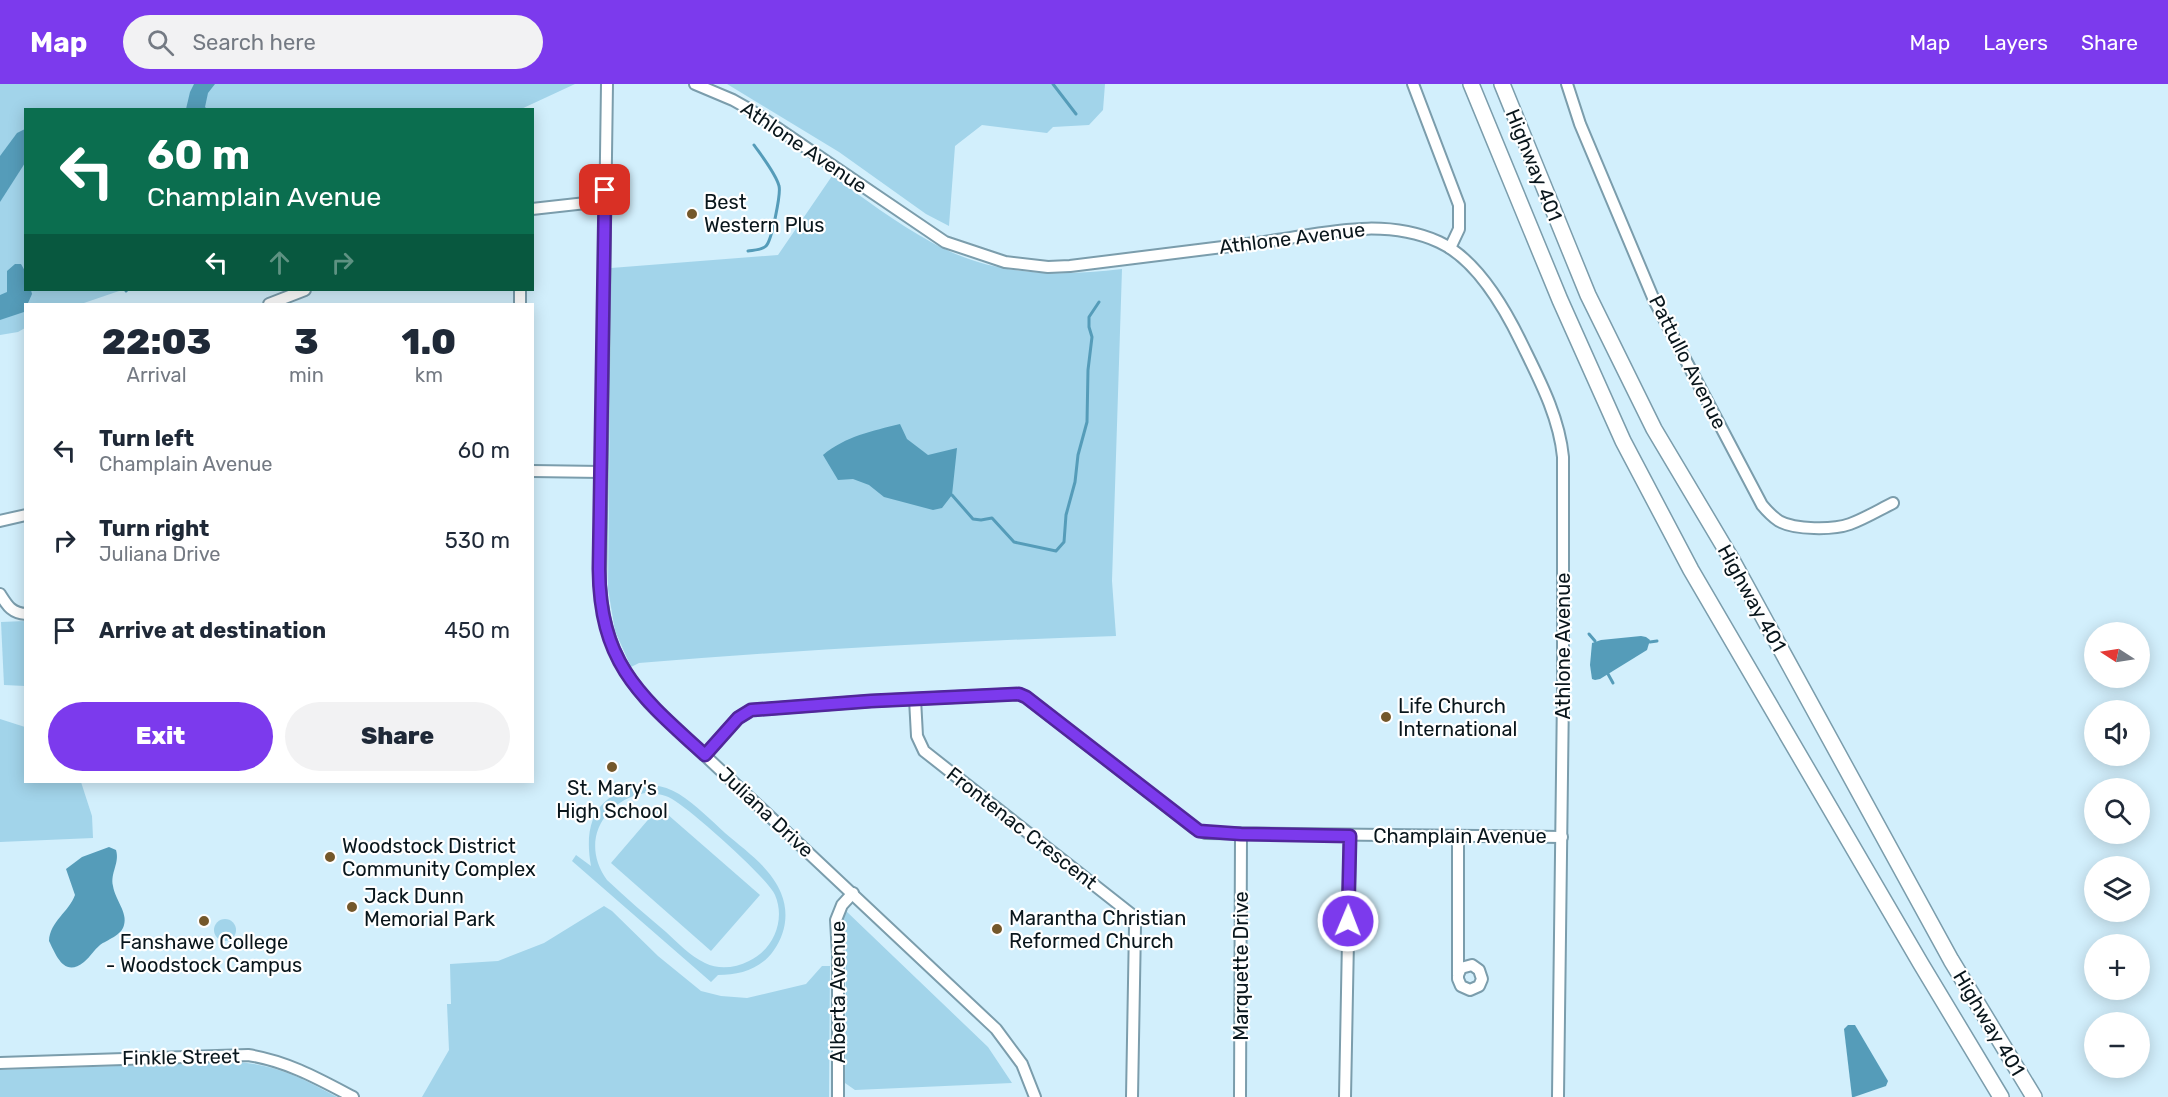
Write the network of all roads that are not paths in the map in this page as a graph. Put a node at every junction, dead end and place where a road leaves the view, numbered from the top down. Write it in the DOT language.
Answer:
graph roads {
  1 [pos="607,84"];
  2 [pos="695,84"];
  3 [pos="1413,84"];
  4 [pos="1471,84"];
  5 [pos="1503,84"];
  6 [pos="1567,84"];
  7 [pos="604,201"];
  8 [pos="534,209"];
  9 [pos="1450,248"];
  10 [pos="302,291"];
  11 [pos="272,303"];
  12 [pos="534,471"];
  13 [pos="601,472"];
  14 [pos="1893,503"];
  15 [pos="24,515"];
  16 [pos="0,521"];
  17 [pos="0,594"];
  18 [pos="24,614"];
  19 [pos="915,699"];
  20 [pos="705,755"];
  21 [pos="1241,834"];
  22 [pos="1350,836"];
  23 [pos="1458,836"];
  24 [pos="1562,837"];
  25 [pos="853,893"];
  26 [pos="1458,975"];
  27 [pos="0,1063"];
  28 [pos="353,1097"];
  29 [pos="838,1097"];
  30 [pos="1035,1097"];
  31 [pos="1132,1097"];
  32 [pos="1240,1097"];
  33 [pos="1345,1097"];
  34 [pos="1558,1097"];
  35 [pos="2001,1097"];
  36 [pos="2034,1097"];
  1 -- 7 [label="street, Juliana Drive"];
  2 -- 9 [label="street, Athlone Avenue"];
  3 -- 9 [label="street"];
  4 -- 35 [label="highway, Highway 401"];
  5 -- 36 [label="highway, Highway 401"];
  6 -- 14 [label="street, Pattullo Avenue"];
  7 -- 8 [label="street"];
  7 -- 13 [label="street, Juliana Drive"];
  9 -- 24 [label="street, Athlone Avenue"];
  10 -- 11 [label="street"];
  12 -- 13 [label="street"];
  13 -- 20 [label="street, Juliana Drive"];
  15 -- 16 [label="street"];
  17 -- 18 [label="street"];
  19 -- 20 [label="street, Champlain Avenue"];
  19 -- 21 [label="street, Champlain Avenue"];
  19 -- 31 [label="street, Frontenac Crescent"];
  20 -- 25 [label="street, Juliana Drive"];
  21 -- 22 [label="street, Champlain Avenue"];
  21 -- 32 [label="street, Marquette Drive"];
  22 -- 23 [label="street, Champlain Avenue"];
  22 -- 33 [label="street"];
  23 -- 24 [label="street, Champlain Avenue"];
  23 -- 26 [label="street"];
  24 -- 34 [label="street, Athlone Avenue"];
  25 -- 29 [label="street, Alberta Avenue"];
  25 -- 30 [label="street, Juliana Drive"];
  27 -- 28 [label="street, Finkle Street"];
}
